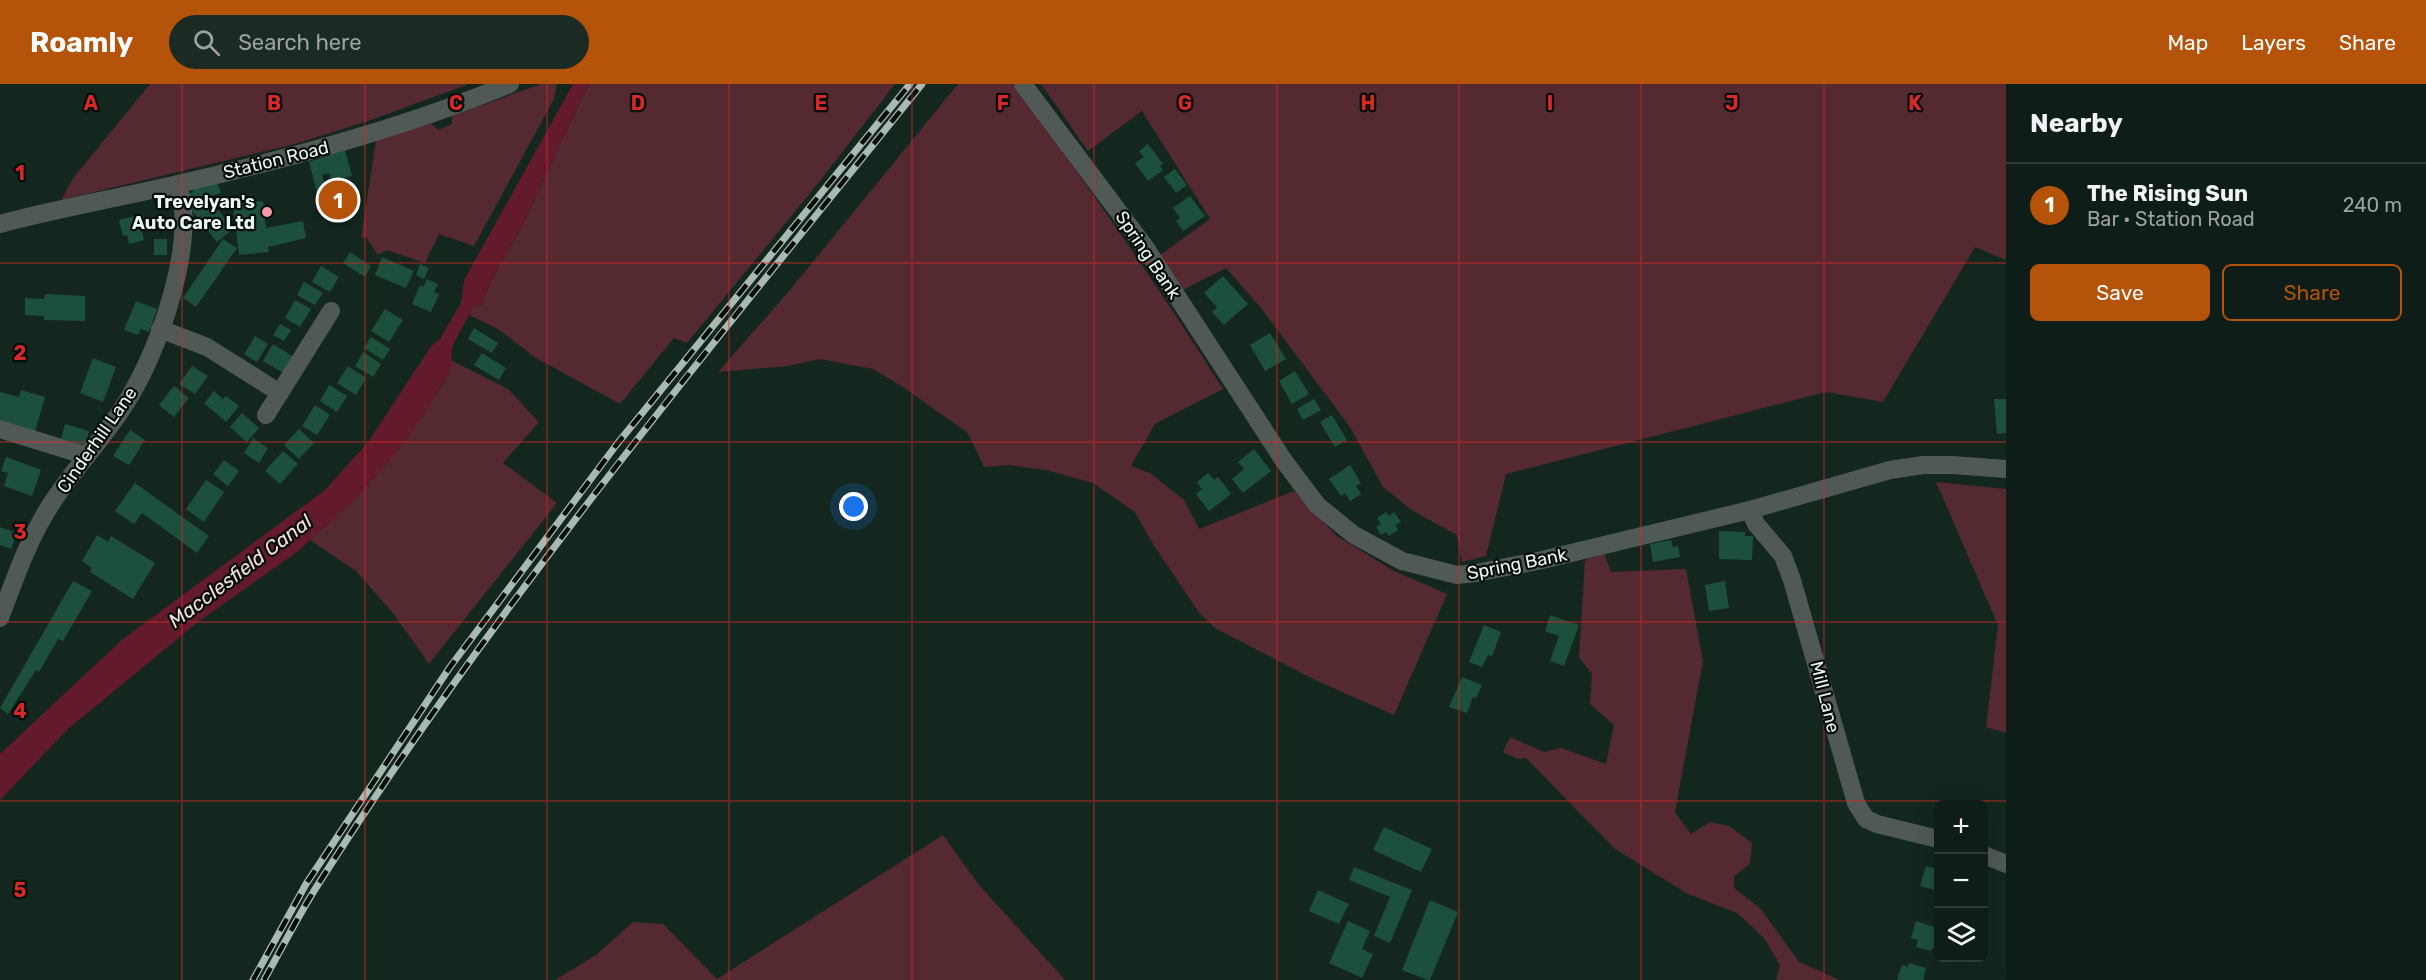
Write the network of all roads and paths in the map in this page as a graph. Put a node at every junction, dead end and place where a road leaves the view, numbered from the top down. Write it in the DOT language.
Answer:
graph roads {
  1 [pos="510,84"];
  2 [pos="1023,84"];
  3 [pos="177,185"];
  4 [pos="0,224"];
  5 [pos="331,311"];
  6 [pos="160,329"];
  7 [pos="280,393"];
  8 [pos="266,415"];
  9 [pos="0,429"];
  10 [pos="87,456"];
  11 [pos="2006,469"];
  12 [pos="1750,510"];
  13 [pos="0,618"];
  14 [pos="1934,838"];
  15 [pos="1988,857"];
  16 [pos="2006,864"];
  1 -- 3 [label="street, Station Road"];
  2 -- 12 [label="street, Spring Bank"];
  3 -- 4 [label="street, Station Road"];
  3 -- 6 [label="street, Cinderhill Lane"];
  5 -- 7 [label="street"];
  6 -- 7 [label="street"];
  6 -- 10 [label="street, Cinderhill Lane"];
  7 -- 8 [label="street"];
  9 -- 10 [label="street"];
  10 -- 13 [label="street, Cinderhill Lane"];
  11 -- 12 [label="street, Spring Bank"];
  12 -- 14 [label="street, Mill Lane"];
  15 -- 16 [label="street"];
}
